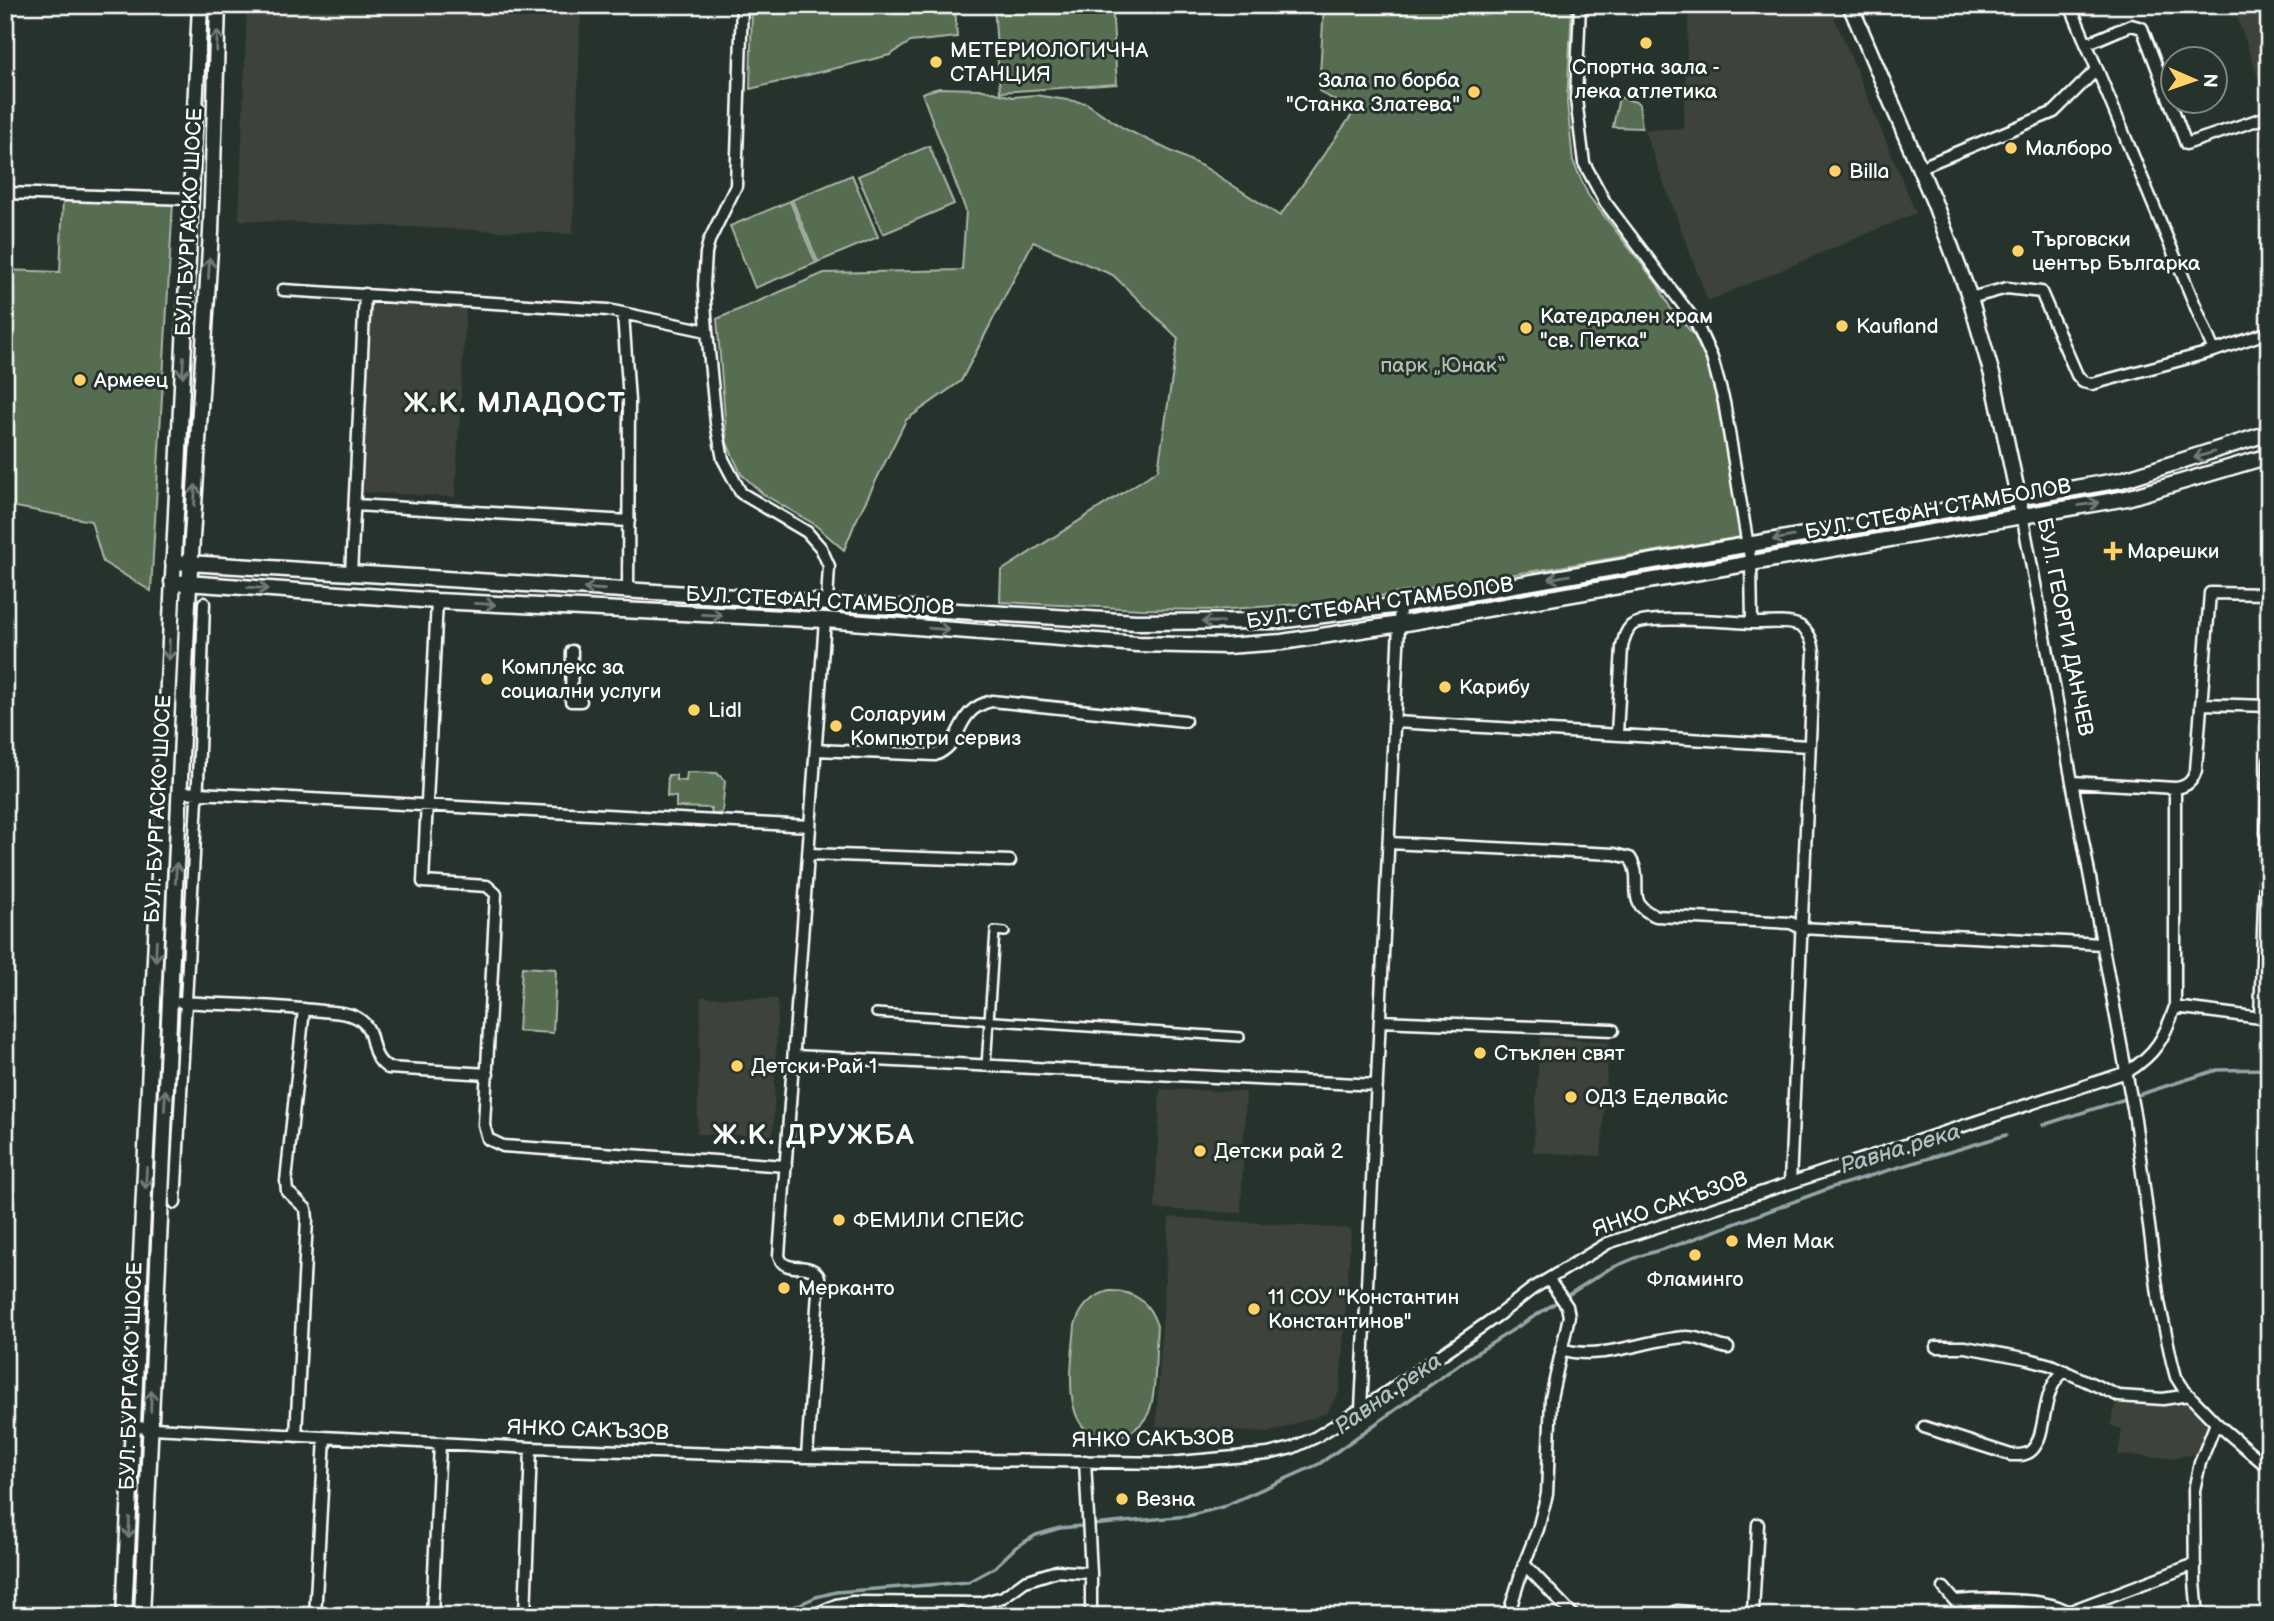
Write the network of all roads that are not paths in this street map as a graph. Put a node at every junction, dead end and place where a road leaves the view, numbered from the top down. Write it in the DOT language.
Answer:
graph roads {
  1 [pos="200,5"];
  2 [pos="219,5"];
  3 [pos="742,5"];
  4 [pos="1580,5"];
  5 [pos="1850,5"];
  6 [pos="2070,5"];
  7 [pos="2086,44"];
  8 [pos="2097,69"];
  9 [pos="2269,116"];
  10 [pos="1919,168"];
  11 [pos="5,192"];
  12 [pos="190,199"];
  13 [pos="283,290"];
  14 [pos="365,294"];
  15 [pos="1970,298"];
  16 [pos="623,313"];
  17 [pos="707,331"];
  18 [pos="2269,332"];
  19 [pos="2214,351"];
  20 [pos="2269,433"];
  21 [pos="2269,456"];
  22 [pos="2019,497"];
  23 [pos="355,505"];
  24 [pos="2022,514"];
  25 [pos="629,521"];
  26 [pos="1748,544"];
  27 [pos="173,562"];
  28 [pos="191,563"];
  29 [pos="1751,564"];
  30 [pos="351,574"];
  31 [pos="172,582"];
  32 [pos="190,583"];
  33 [pos="628,592"];
  34 [pos="2269,594"];
  35 [pos="437,601"];
  36 [pos="827,601"];
  37 [pos="204,603"];
  38 [pos="1400,605"];
  39 [pos="825,620"];
  40 [pos="1752,623"];
  41 [pos="1400,624"];
  42 [pos="572,651"];
  43 [pos="581,701"];
  44 [pos="2201,704"];
  45 [pos="2269,706"];
  46 [pos="1185,721"];
  47 [pos="1395,722"];
  48 [pos="1617,733"];
  49 [pos="1809,746"];
  50 [pos="816,751"];
  51 [pos="2269,761"];
  52 [pos="2072,782"];
  53 [pos="2175,788"];
  54 [pos="179,792"];
  55 [pos="197,792"];
  56 [pos="428,804"];
  57 [pos="810,826"];
  58 [pos="1389,844"];
  59 [pos="808,854"];
  60 [pos="1010,861"];
  61 [pos="2267,887"];
  62 [pos="1801,928"];
  63 [pos="1006,932"];
  64 [pos="2102,944"];
  65 [pos="170,1002"];
  66 [pos="186,1002"];
  67 [pos="2175,1007"];
  68 [pos="304,1009"];
  69 [pos="876,1013"];
  70 [pos="2264,1018"];
  71 [pos="989,1020"];
  72 [pos="1380,1021"];
  73 [pos="1613,1031"];
  74 [pos="1240,1037"];
  75 [pos="794,1056"];
  76 [pos="986,1066"];
  77 [pos="2127,1072"];
  78 [pos="488,1074"];
  79 [pos="1377,1085"];
  80 [pos="786,1166"];
  81 [pos="1790,1183"];
  82 [pos="175,1203"];
  83 [pos="1549,1280"];
  84 [pos="1936,1347"];
  85 [pos="1728,1348"];
  86 [pos="1562,1349"];
  87 [pos="2066,1371"];
  88 [pos="2189,1395"];
  89 [pos="1361,1409"];
  90 [pos="2216,1423"];
  91 [pos="134,1427"];
  92 [pos="1924,1427"];
  93 [pos="150,1428"];
  94 [pos="296,1436"];
  95 [pos="325,1437"];
  96 [pos="440,1443"];
  97 [pos="531,1448"];
  98 [pos="807,1457"];
  99 [pos="1086,1461"];
  100 [pos="2269,1468"];
  101 [pos="1758,1524"];
  102 [pos="1524,1564"];
  103 [pos="2195,1564"];
  104 [pos="1091,1573"];
  105 [pos="1944,1588"];
  106 [pos="1093,1614"];
  107 [pos="2064,1614"];
  108 [pos="124,1616"];
  109 [pos="142,1616"];
  110 [pos="315,1616"];
  111 [pos="432,1616"];
  112 [pos="525,1616"];
  113 [pos="811,1616"];
  114 [pos="1508,1616"];
  115 [pos="1574,1616"];
  116 [pos="1666,1616"];
  117 [pos="1739,1616"];
  118 [pos="2198,1616"];
  1 -- 12 [label="main road, БУЛ. БУРГАСКО ШОСЕ"];
  28 -- 2 [label="main road, БУЛ. БУРГАСКО ШОСЕ, one-way"];
  3 -- 17 [label="street"];
  4 -- 26 [label="street"];
  5 -- 10 [label="main road, БУЛ. ГЕОРГИ ДАНЧЕВ"];
  6 -- 7 [label="street"];
  7 -- 8 [label="street"];
  7 -- 9 [label="street"];
  8 -- 10 [label="street"];
  8 -- 19 [label="street"];
  10 -- 15 [label="main road, БУЛ. ГЕОРГИ ДАНЧЕВ"];
  11 -- 12 [label="street"];
  12 -- 27 [label="main road, БУЛ. БУРГАСКО ШОСЕ, one-way"];
  13 -- 14 [label="street"];
  14 -- 16 [label="street"];
  14 -- 23 [label="street"];
  15 -- 19 [label="street"];
  15 -- 22 [label="main road, БУЛ. ГЕОРГИ ДАНЧЕВ"];
  16 -- 17 [label="street"];
  16 -- 25 [label="street"];
  17 -- 36 [label="street"];
  18 -- 19 [label="street"];
  20 -- 22 [label="main road, БУЛ. СТЕФАН СТАМБОЛОВ, one-way"];
  24 -- 21 [label="main road, БУЛ. СТЕФАН СТАМБОЛОВ, one-way"];
  22 -- 24 [label="main road, БУЛ. ГЕОРГИ ДАНЧЕВ"];
  22 -- 26 [label="main road, БУЛ. СТЕФАН СТАМБОЛОВ, one-way"];
  23 -- 25 [label="street"];
  23 -- 30 [label="street"];
  24 -- 29 [label="main road, БУЛ. СТЕФАН СТАМБОЛОВ"];
  24 -- 52 [label="street, БУЛ. ГЕОРГИ ДАНЧЕВ"];
  25 -- 33 [label="street"];
  26 -- 29 [label="street"];
  26 -- 38 [label="main road, БУЛ. СТЕФАН СТАМБОЛОВ, one-way"];
  27 -- 28 [label="main road, БУЛ. СТЕФАН СТАМБОЛОВ"];
  27 -- 31 [label="main road, БУЛ. БУРГАСКО ШОСЕ"];
  28 -- 30 [label="main road, БУЛ. СТЕФАН СТАМБОЛОВ"];
  28 -- 32 [label="main road, БУЛ. БУРГАСКО ШОСЕ"];
  29 -- 40 [label="street"];
  29 -- 41 [label="main road, БУЛ. СТЕФАН СТАМБОЛОВ"];
  33 -- 30 [label="main road, БУЛ. СТЕФАН СТАМБОЛОВ, one-way"];
  31 -- 32 [label="main road, БУЛ. СТЕФАН СТАМБОЛОВ"];
  31 -- 91 [label="main road, БУЛ. БУРГАСКО ШОСЕ, one-way"];
  32 -- 35 [label="main road, БУЛ. СТЕФАН СТАМБОЛОВ, one-way"];
  32 -- 54 [label="main road, БУЛ. БУРГАСКО ШОСЕ"];
  33 -- 36 [label="main road, БУЛ. СТЕФАН СТАМБОЛОВ"];
  34 -- 44 [label="street"];
  35 -- 39 [label="main road, БУЛ. СТЕФАН СТАМБОЛОВ, one-way"];
  35 -- 56 [label="street"];
  38 -- 36 [label="main road, БУЛ. СТЕФАН СТАМБОЛОВ, one-way"];
  36 -- 39 [label="main road"];
  37 -- 55 [label="street"];
  38 -- 41 [label="street"];
  39 -- 41 [label="main road, БУЛ. СТЕФАН СТАМБОЛОВ, one-way"];
  39 -- 50 [label="street"];
  40 -- 48 [label="street"];
  40 -- 49 [label="street"];
  41 -- 47 [label="street"];
  42 -- 43 [label="street"];
  44 -- 45 [label="street"];
  44 -- 53 [label="street"];
  46 -- 50 [label="street"];
  47 -- 48 [label="street"];
  47 -- 58 [label="street"];
  48 -- 49 [label="street"];
  49 -- 62 [label="street"];
  50 -- 57 [label="street"];
  51 -- 61 [label="street"];
  52 -- 53 [label="street"];
  52 -- 64 [label="street, БУЛ. ГЕОРГИ ДАНЧЕВ"];
  53 -- 67 [label="street"];
  54 -- 55 [label="street"];
  65 -- 54 [label="main road, БУЛ. БУРГАСКО ШОСЕ, one-way"];
  55 -- 56 [label="street"];
  55 -- 66 [label="street"];
  56 -- 57 [label="street"];
  56 -- 78 [label="street"];
  57 -- 59 [label="street"];
  58 -- 62 [label="street"];
  58 -- 72 [label="street"];
  59 -- 60 [label="street"];
  59 -- 75 [label="street"];
  61 -- 70 [label="street"];
  62 -- 64 [label="street"];
  62 -- 81 [label="street"];
  63 -- 71 [label="street"];
  64 -- 77 [label="street, БУЛ. ГЕОРГИ ДАНЧЕВ"];
  65 -- 66 [label="street"];
  93 -- 65 [label="main road, БУЛ. БУРГАСКО ШОСЕ, one-way"];
  66 -- 68 [label="street"];
  66 -- 82 [label="street"];
  67 -- 70 [label="street"];
  67 -- 77 [label="street"];
  68 -- 78 [label="street"];
  68 -- 94 [label="street"];
  69 -- 71 [label="street"];
  71 -- 74 [label="street"];
  71 -- 76 [label="street"];
  72 -- 73 [label="street"];
  72 -- 79 [label="street"];
  75 -- 76 [label="street"];
  75 -- 80 [label="street"];
  76 -- 79 [label="street"];
  77 -- 81 [label="street, ЯНКО САКЪЗОВ"];
  77 -- 88 [label="street, БУЛ. ГЕОРГИ ДАНЧЕВ"];
  78 -- 80 [label="street"];
  79 -- 89 [label="street"];
  80 -- 98 [label="street"];
  81 -- 83 [label="street, ЯНКО САКЪЗОВ"];
  83 -- 86 [label="street"];
  83 -- 89 [label="street, ЯНКО САКЪЗОВ"];
  84 -- 87 [label="street"];
  85 -- 86 [label="street"];
  86 -- 102 [label="street"];
  87 -- 88 [label="street"];
  87 -- 92 [label="street"];
  88 -- 90 [label="street, БУЛ. ГЕОРГИ ДАНЧЕВ"];
  89 -- 99 [label="street, ЯНКО САКЪЗОВ"];
  90 -- 100 [label="street, БУЛ. ГЕОРГИ ДАНЧЕВ"];
  90 -- 103 [label="street"];
  91 -- 93 [label="street, ЯНКО САКЪЗОВ"];
  91 -- 108 [label="main road, БУЛ. БУРГАСКО ШОСЕ, one-way"];
  93 -- 94 [label="street, ЯНКО САКЪЗОВ"];
  93 -- 109 [label="main road, БУЛ. БУРГАСКО ШОСЕ"];
  94 -- 95 [label="street, ЯНКО САКЪЗОВ"];
  95 -- 96 [label="street, ЯНКО САКЪЗОВ"];
  95 -- 110 [label="street"];
  96 -- 97 [label="street, ЯНКО САКЪЗОВ"];
  96 -- 111 [label="street"];
  97 -- 98 [label="street, ЯНКО САКЪЗОВ"];
  97 -- 112 [label="street"];
  98 -- 99 [label="street, ЯНКО САКЪЗОВ"];
  99 -- 104 [label="street"];
  101 -- 117 [label="street"];
  102 -- 114 [label="street"];
  102 -- 115 [label="street"];
  103 -- 107 [label="street"];
  103 -- 118 [label="street"];
  104 -- 106 [label="street"];
  104 -- 113 [label="street"];
  105 -- 107 [label="street"];
  116 -- 117 [label="street"];
}
